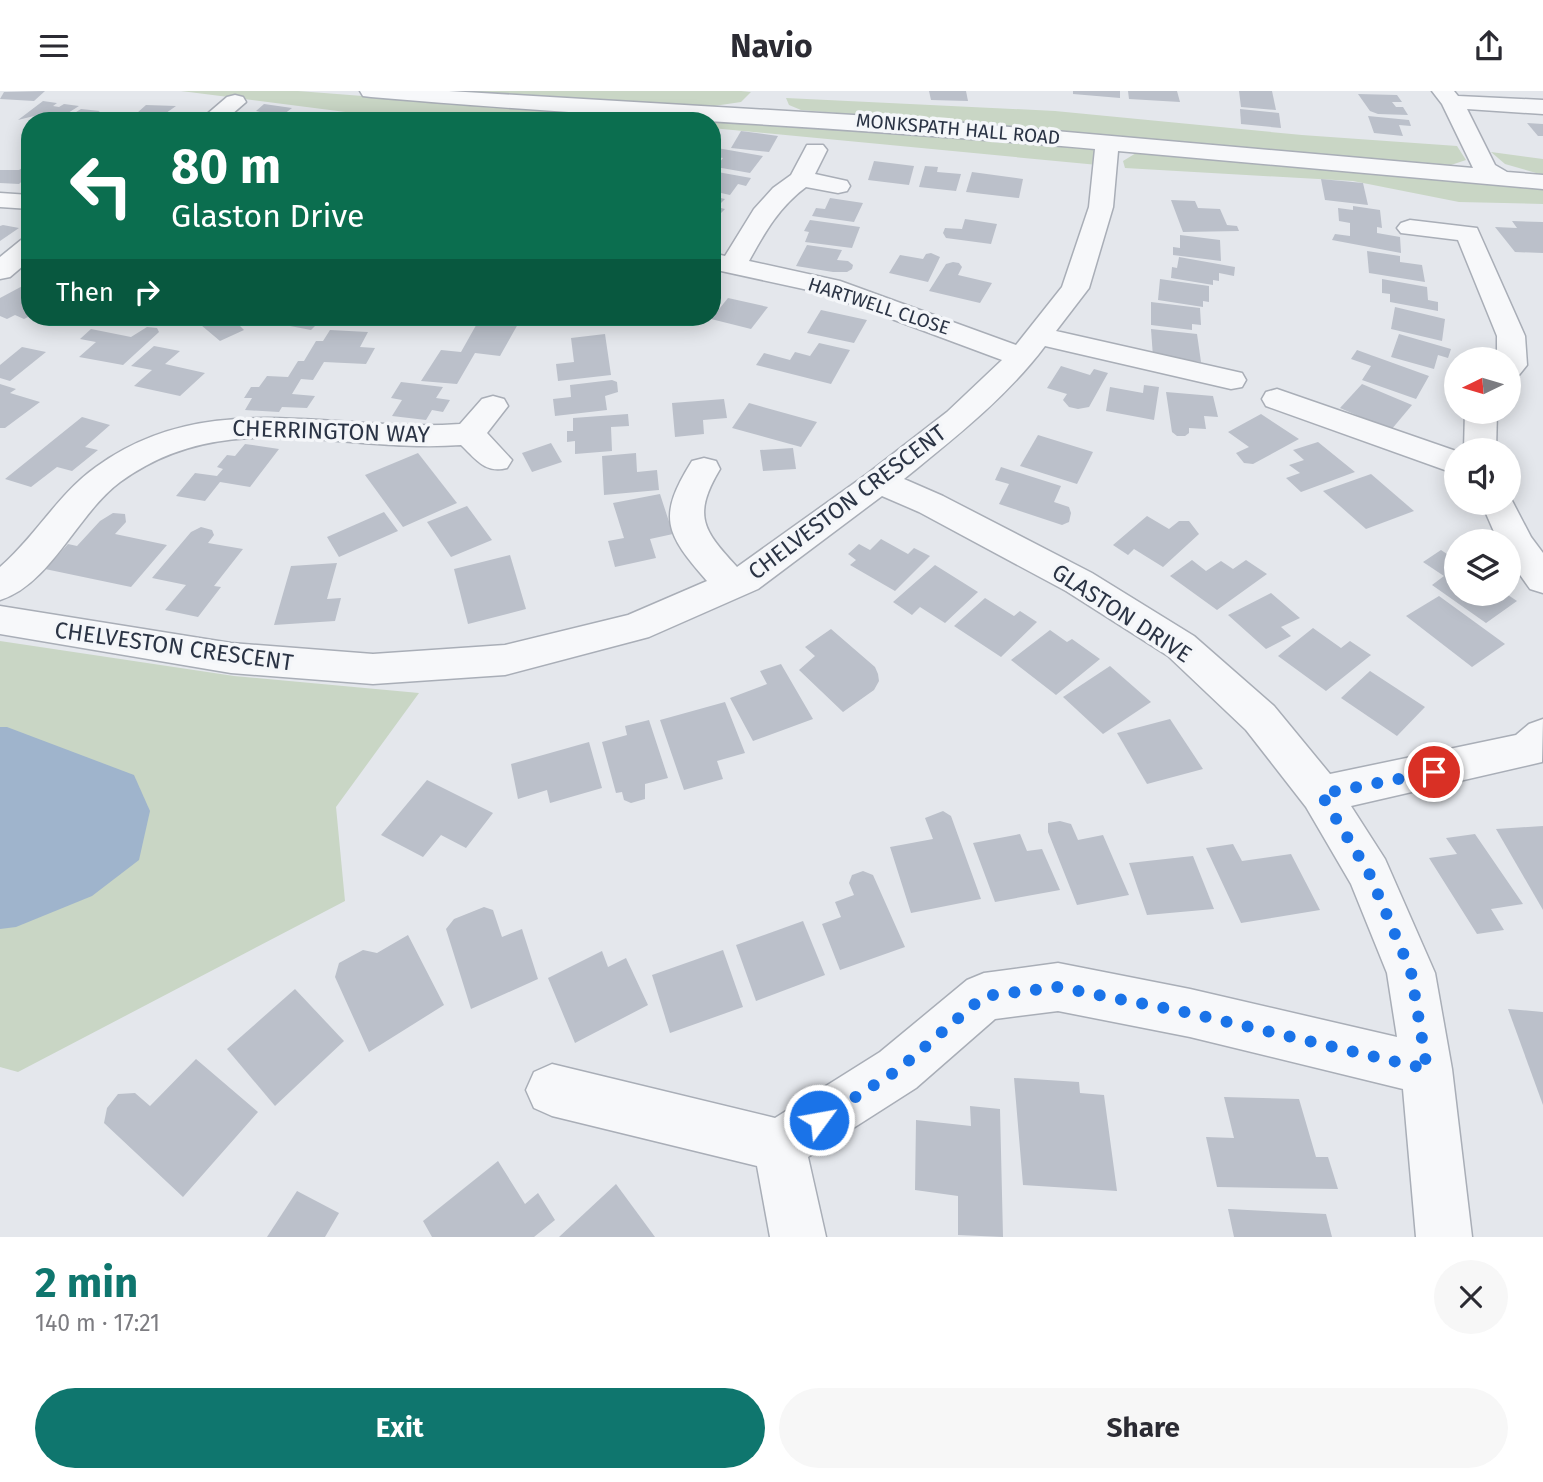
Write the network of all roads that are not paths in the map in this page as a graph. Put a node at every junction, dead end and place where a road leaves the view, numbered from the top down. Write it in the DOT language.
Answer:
graph roads {
  1 [pos="371,91"];
  2 [pos="1448,97"];
  3 [pos="234,101"];
  4 [pos="1543,107"];
  5 [pos="221,112"];
  6 [pos="1116,143"];
  7 [pos="815,150"];
  8 [pos="1499,177"];
  9 [pos="801,179"];
  10 [pos="1543,182"];
  11 [pos="838,186"];
  12 [pos="0,201"];
  13 [pos="21,202"];
  14 [pos="1410,227"];
  15 [pos="21,254"];
  16 [pos="723,263"];
  17 [pos="0,271"];
  18 [pos="1030,346"];
  19 [pos="1511,347"];
  20 [pos="1231,380"];
  21 [pos="1278,399"];
  22 [pos="493,406"];
  23 [pos="470,434"];
  24 [pos="1444,459"];
  25 [pos="496,460"];
  26 [pos="704,469"];
  27 [pos="878,482"];
  28 [pos="1504,515"];
  29 [pos="1543,580"];
  30 [pos="732,586"];
  31 [pos="0,587"];
  32 [pos="0,620"];
  33 [pos="1543,736"];
  34 [pos="1321,794"];
  35 [pos="1427,1069"];
  36 [pos="552,1090"];
  37 [pos="779,1145"];
  38 [pos="798,1237"];
  39 [pos="1444,1237"];
  1 -- 6 [label="street, MONKSPATH HALL ROAD"];
  2 -- 4 [label="street"];
  2 -- 8 [label="street"];
  3 -- 5 [label="street"];
  6 -- 8 [label="street, MONKSPATH HALL ROAD"];
  6 -- 18 [label="street, CHELVESTON CRESCENT"];
  7 -- 9 [label="street, HARTWELL CLOSE"];
  8 -- 10 [label="street, MONKSPATH HALL ROAD"];
  9 -- 11 [label="street"];
  9 -- 16 [label="street, HARTWELL CLOSE"];
  12 -- 13 [label="street"];
  14 -- 19 [label="street"];
  15 -- 17 [label="street"];
  16 -- 18 [label="street, HARTWELL CLOSE"];
  18 -- 20 [label="street, HARTWELL CLOSE"];
  18 -- 27 [label="street, CHELVESTON CRESCENT"];
  21 -- 24 [label="street"];
  22 -- 23 [label="street"];
  23 -- 25 [label="street"];
  23 -- 31 [label="street, CHERRINGTON WAY"];
  26 -- 30 [label="street"];
  27 -- 30 [label="street, CHELVESTON CRESCENT"];
  27 -- 34 [label="street, GLASTON DRIVE"];
  28 -- 29 [label="street"];
  30 -- 32 [label="street, CHELVESTON CRESCENT"];
  33 -- 34 [label="street"];
  34 -- 35 [label="street, GLASTON DRIVE"];
  35 -- 37 [label="street"];
  35 -- 39 [label="street, GLASTON DRIVE"];
  36 -- 37 [label="street"];
  37 -- 38 [label="street"];
}
